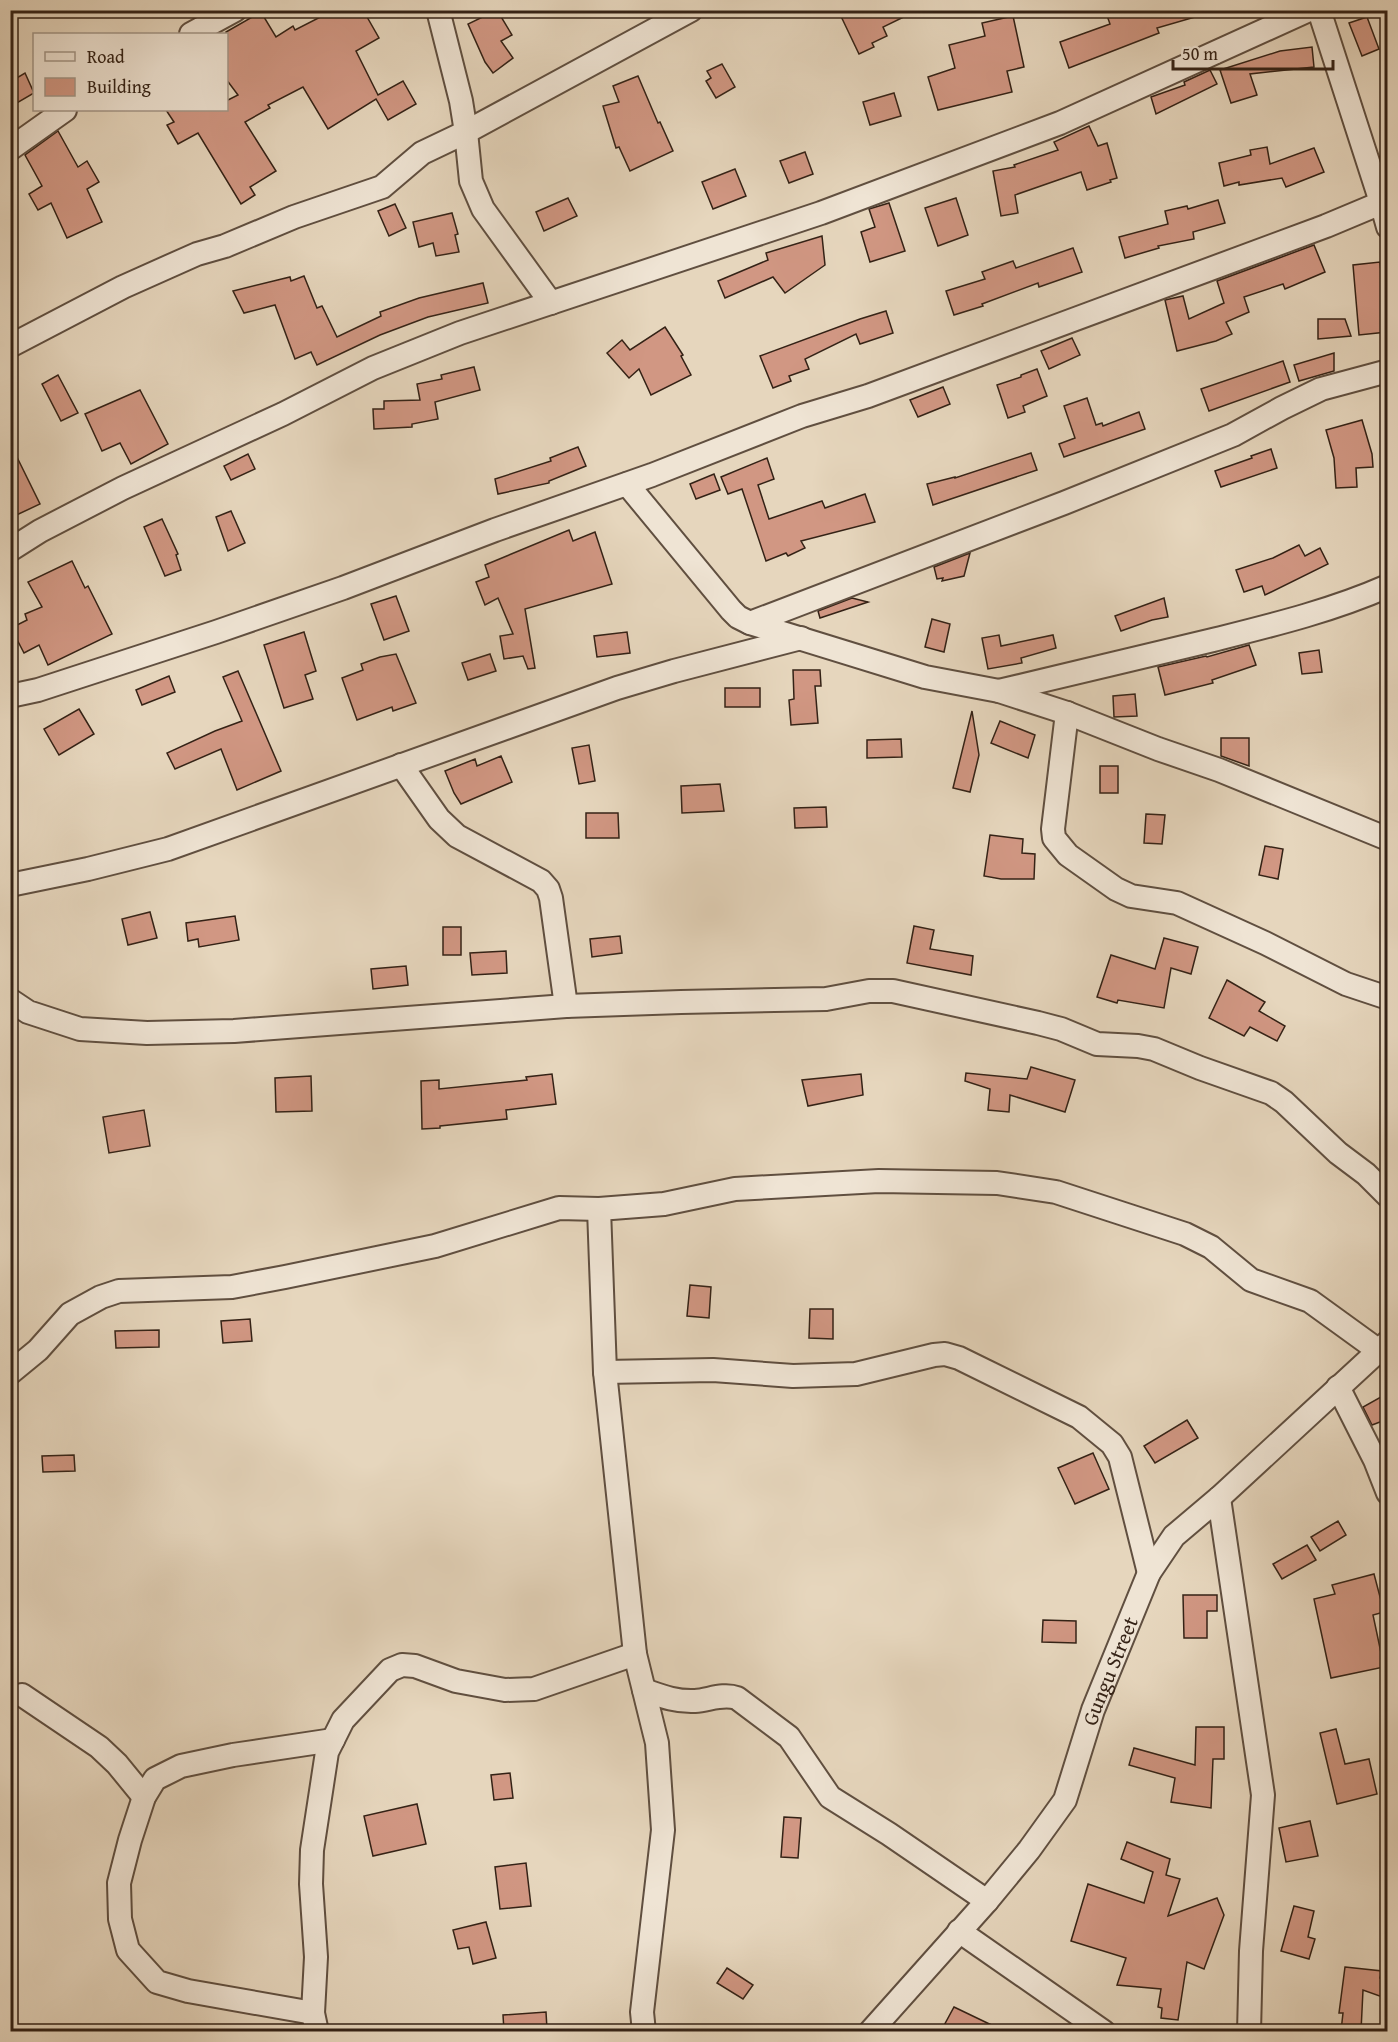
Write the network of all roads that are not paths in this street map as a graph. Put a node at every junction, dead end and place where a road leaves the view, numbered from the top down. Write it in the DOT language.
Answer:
graph roads {
  1 [pos="236,10"];
  2 [pos="438,10"];
  3 [pos="691,10"];
  4 [pos="1309,10"];
  5 [pos="1319,10"];
  6 [pos="192,33"];
  7 [pos="64,111"];
  8 [pos="466,132"];
  9 [pos="10,149"];
  10 [pos="1384,201"];
  11 [pos="1388,227"];
  12 [pos="551,303"];
  13 [pos="10,346"];
  14 [pos="1388,371"];
  15 [pos="627,484"];
  16 [pos="10,550"];
  17 [pos="1388,585"];
  18 [pos="750,622"];
  19 [pos="801,638"];
  20 [pos="999,691"];
  21 [pos="10,696"];
  22 [pos="1067,713"];
  23 [pos="401,765"];
  24 [pos="1388,839"];
  25 [pos="10,885"];
  26 [pos="1388,998"];
  27 [pos="10,1000"];
  28 [pos="566,1006"];
  29 [pos="1388,1196"];
  30 [pos="599,1209"];
  31 [pos="1383,1347"];
  32 [pos="605,1372"];
  33 [pos="10,1373"];
  34 [pos="1338,1387"];
  35 [pos="1388,1493"];
  36 [pos="1219,1498"];
  37 [pos="1149,1573"];
  38 [pos="635,1654"];
  39 [pos="644,1690"];
  40 [pos="22,1695"];
  41 [pos="333,1740"];
  42 [pos="144,1797"];
  43 [pos="987,1901"];
  44 [pos="959,1931"];
  45 [pos="315,2022"];
  46 [pos="644,2031"];
  47 [pos="870,2031"];
  48 [pos="1104,2031"];
  49 [pos="1249,2031"];
  1 -- 6 [label="street"];
  2 -- 8 [label="street"];
  3 -- 8 [label="street"];
  4 -- 12 [label="street"];
  5 -- 10 [label="street"];
  7 -- 9 [label="street"];
  8 -- 12 [label="street"];
  8 -- 13 [label="street"];
  10 -- 11 [label="street"];
  10 -- 15 [label="street"];
  12 -- 16 [label="street"];
  14 -- 18 [label="street"];
  15 -- 18 [label="street"];
  15 -- 21 [label="street"];
  17 -- 20 [label="street"];
  18 -- 19 [label="street"];
  19 -- 20 [label="street"];
  19 -- 23 [label="street"];
  20 -- 22 [label="street"];
  22 -- 24 [label="street"];
  22 -- 26 [label="street"];
  23 -- 25 [label="street"];
  23 -- 28 [label="street"];
  27 -- 28 [label="street"];
  28 -- 29 [label="street"];
  30 -- 31 [label="street"];
  30 -- 32 [label="street"];
  30 -- 33 [label="street"];
  31 -- 34 [label="street, Gungu Street"];
  32 -- 37 [label="street"];
  32 -- 38 [label="street"];
  34 -- 35 [label="street"];
  34 -- 36 [label="street, Gungu Street"];
  36 -- 37 [label="street, Gungu Street"];
  36 -- 49 [label="street"];
  37 -- 43 [label="street, Gungu Street"];
  38 -- 39 [label="street"];
  38 -- 41 [label="street"];
  39 -- 43 [label="street"];
  39 -- 46 [label="street"];
  40 -- 42 [label="street"];
  41 -- 42 [label="street"];
  41 -- 45 [label="street"];
  42 -- 45 [label="street"];
  43 -- 44 [label="street, Gungu Street"];
  44 -- 47 [label="street, Gungu Street"];
  44 -- 48 [label="street"];
}
